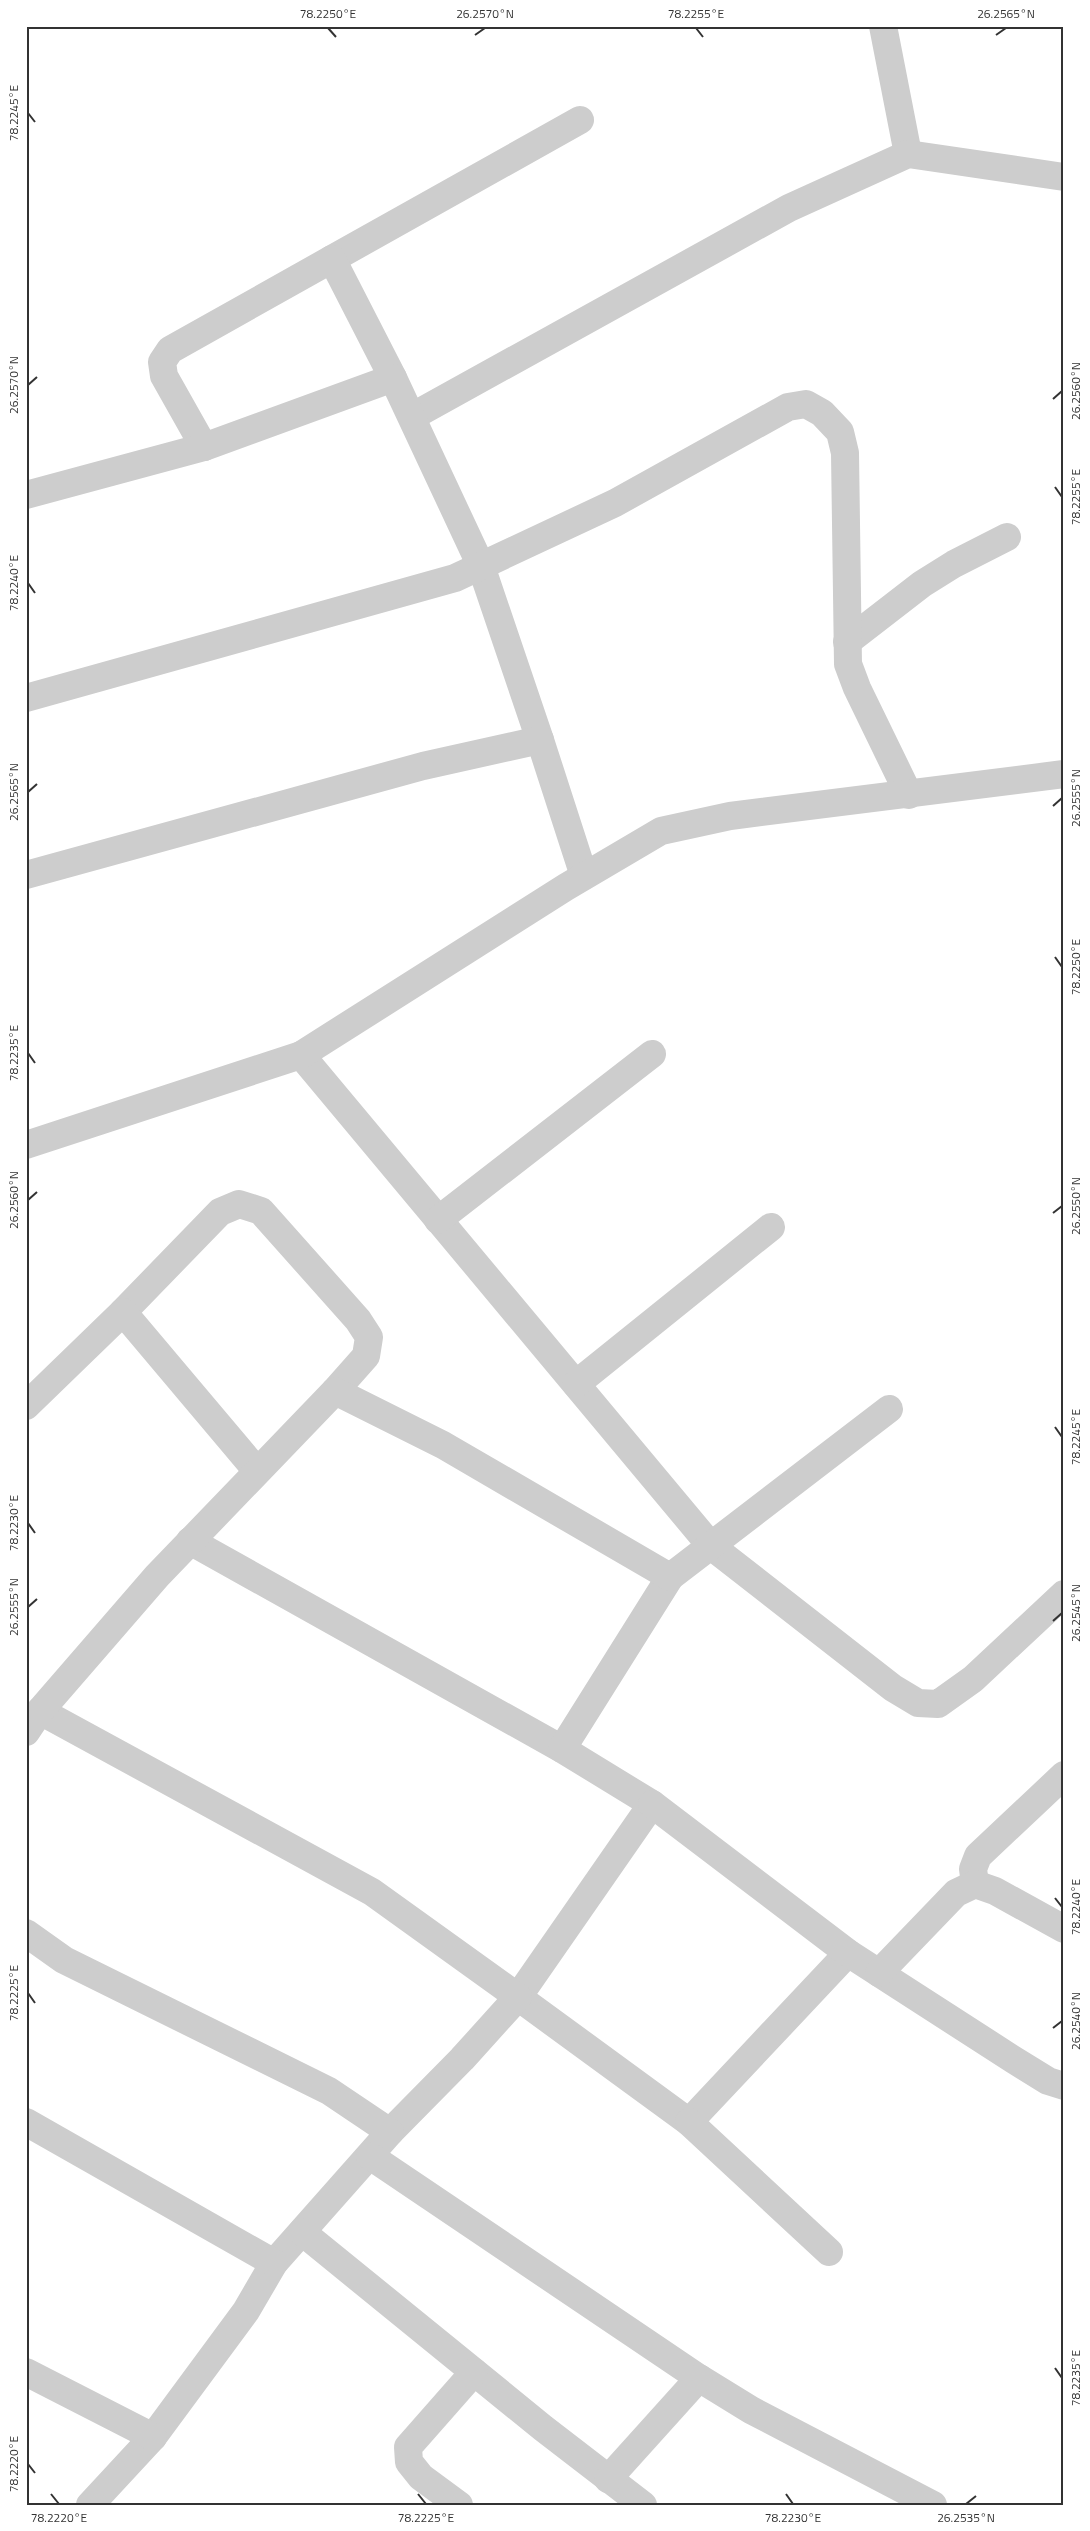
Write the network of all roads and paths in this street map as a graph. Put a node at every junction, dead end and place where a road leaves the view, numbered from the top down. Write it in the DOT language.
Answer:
graph roads {
  1 [pos="883,26"];
  2 [pos="580,120"];
  3 [pos="908,154"];
  4 [pos="1064,177"];
  5 [pos="332,259"];
  6 [pos="393,378"];
  7 [pos="412,416"];
  8 [pos="204,447"];
  9 [pos="26,495"];
  10 [pos="1007,537"];
  11 [pos="481,566"];
  12 [pos="847,642"];
  13 [pos="26,698"];
  14 [pos="540,740"];
  15 [pos="1064,774"];
  16 [pos="909,795"];
  17 [pos="26,876"];
  18 [pos="584,876"];
  19 [pos="652,1054"];
  20 [pos="301,1056"];
  21 [pos="26,1146"];
  22 [pos="438,1220"];
  23 [pos="771,1227"];
  24 [pos="123,1312"];
  25 [pos="576,1384"];
  26 [pos="335,1392"];
  27 [pos="26,1406"];
  28 [pos="889,1408"];
  29 [pos="256,1471"];
  30 [pos="190,1542"];
  31 [pos="711,1546"];
  32 [pos="670,1576"];
  33 [pos="1064,1594"];
  34 [pos="33,1722"];
  35 [pos="562,1749"];
  36 [pos="1064,1776"];
  37 [pos="652,1804"];
  38 [pos="975,1884"];
  39 [pos="1064,1929"];
  40 [pos="26,1933"];
  41 [pos="848,1953"];
  42 [pos="879,1973"];
  43 [pos="518,1997"];
  44 [pos="1064,2086"];
  45 [pos="26,2122"];
  46 [pos="689,2122"];
  47 [pos="390,2132"];
  48 [pos="370,2156"];
  49 [pos="302,2232"];
  50 [pos="829,2252"];
  51 [pos="274,2264"];
  52 [pos="26,2372"];
  53 [pos="474,2372"];
  54 [pos="699,2378"];
  55 [pos="152,2437"];
  56 [pos="608,2479"];
  57 [pos="90,2505"];
  58 [pos="459,2505"];
  59 [pos="644,2505"];
  60 [pos="933,2505"];
  1 -- 3 [label="street"];
  2 -- 5 [label="street"];
  3 -- 4 [label="street"];
  3 -- 7 [label="street"];
  5 -- 6 [label="street"];
  5 -- 8 [label="street"];
  6 -- 7 [label="street"];
  6 -- 8 [label="street"];
  7 -- 11 [label="street"];
  8 -- 9 [label="street"];
  10 -- 12 [label="street"];
  11 -- 12 [label="street"];
  11 -- 13 [label="street"];
  11 -- 14 [label="street"];
  12 -- 16 [label="street"];
  14 -- 17 [label="street"];
  14 -- 18 [label="street"];
  15 -- 16 [label="street"];
  16 -- 18 [label="street"];
  18 -- 20 [label="street"];
  19 -- 22 [label="street"];
  20 -- 21 [label="street"];
  20 -- 22 [label="street"];
  22 -- 25 [label="street"];
  23 -- 25 [label="street"];
  24 -- 26 [label="street"];
  24 -- 27 [label="street"];
  24 -- 29 [label="street"];
  25 -- 31 [label="street"];
  26 -- 29 [label="street"];
  26 -- 32 [label="street"];
  28 -- 31 [label="street"];
  29 -- 30 [label="street"];
  30 -- 34 [label="street"];
  30 -- 35 [label="street"];
  31 -- 32 [label="street"];
  31 -- 33 [label="street"];
  32 -- 35 [label="street"];
  34 -- 43 [label="street"];
  35 -- 37 [label="street"];
  36 -- 38 [label="street"];
  37 -- 41 [label="street"];
  37 -- 43 [label="street"];
  38 -- 39 [label="street"];
  38 -- 42 [label="street"];
  40 -- 47 [label="street"];
  41 -- 42 [label="street"];
  41 -- 46 [label="street"];
  42 -- 44 [label="street"];
  43 -- 46 [label="street"];
  43 -- 47 [label="street"];
  45 -- 51 [label="street"];
  46 -- 50 [label="street"];
  47 -- 48 [label="street"];
  48 -- 49 [label="street"];
  48 -- 54 [label="street"];
  49 -- 51 [label="street"];
  49 -- 53 [label="street"];
  51 -- 55 [label="street"];
  52 -- 55 [label="street"];
  53 -- 56 [label="street"];
  53 -- 58 [label="street"];
  54 -- 56 [label="street"];
  54 -- 60 [label="street"];
  55 -- 57 [label="street"];
  56 -- 59 [label="street"];
}
